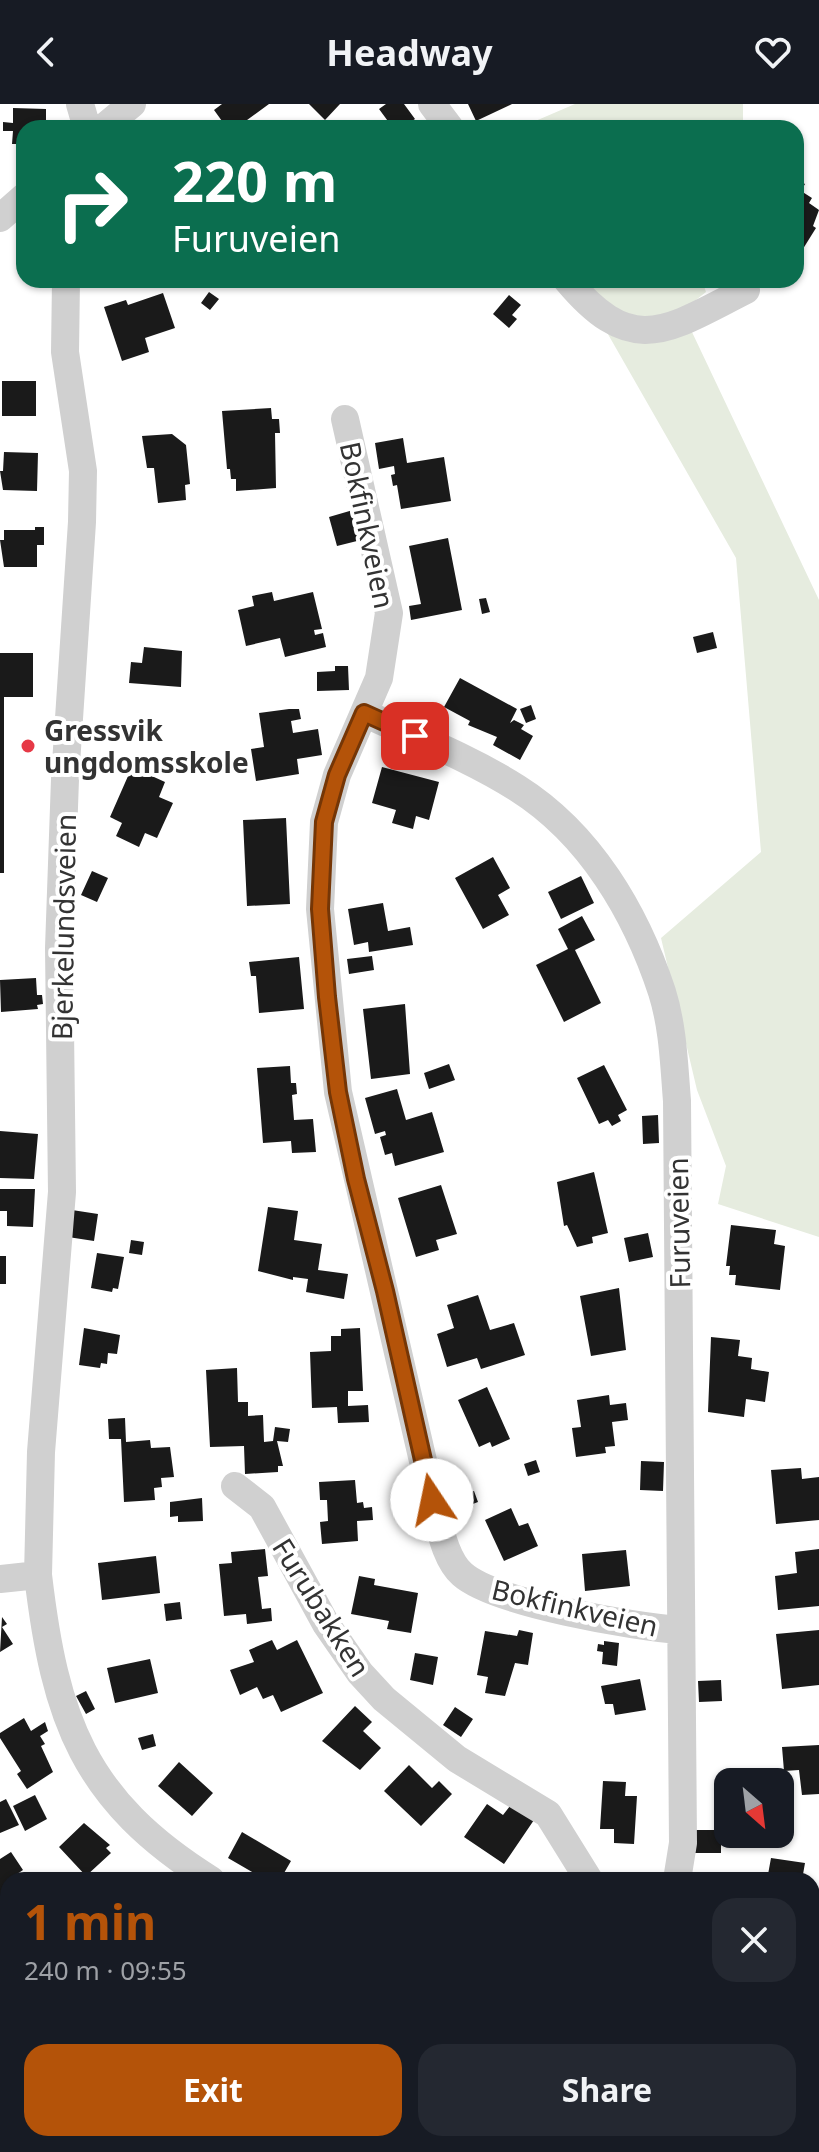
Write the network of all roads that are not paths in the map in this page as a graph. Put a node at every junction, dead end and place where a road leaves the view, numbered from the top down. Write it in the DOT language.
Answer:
graph roads {
  1 [pos="132,104"];
  2 [pos="113,120"];
  3 [pos="16,204"];
  4 [pos="0,218"];
  5 [pos="66,288"];
  6 [pos="574,288"];
  7 [pos="746,290"];
  8 [pos="345,419"];
  9 [pos="364,713"];
  10 [pos="235,1486"];
  11 [pos="38,1575"];
  12 [pos="0,1579"];
  13 [pos="681,1630"];
  14 [pos="198,1872"];
  15 [pos="584,1872"];
  16 [pos="678,1872"];
  1 -- 2 [label="street"];
  3 -- 4 [label="street"];
  5 -- 11 [label="street, Bjerkelundsveien"];
  6 -- 7 [label="street"];
  8 -- 9 [label="street, Bokfinkveien"];
  9 -- 13 [label="street, Furuveien"];
  9 -- 13 [label="street, Bokfinkveien"];
  10 -- 15 [label="street, Furubakken"];
  11 -- 12 [label="street"];
  11 -- 14 [label="street, Bjerkelundsveien"];
  13 -- 16 [label="street, Furuveien"];
}
